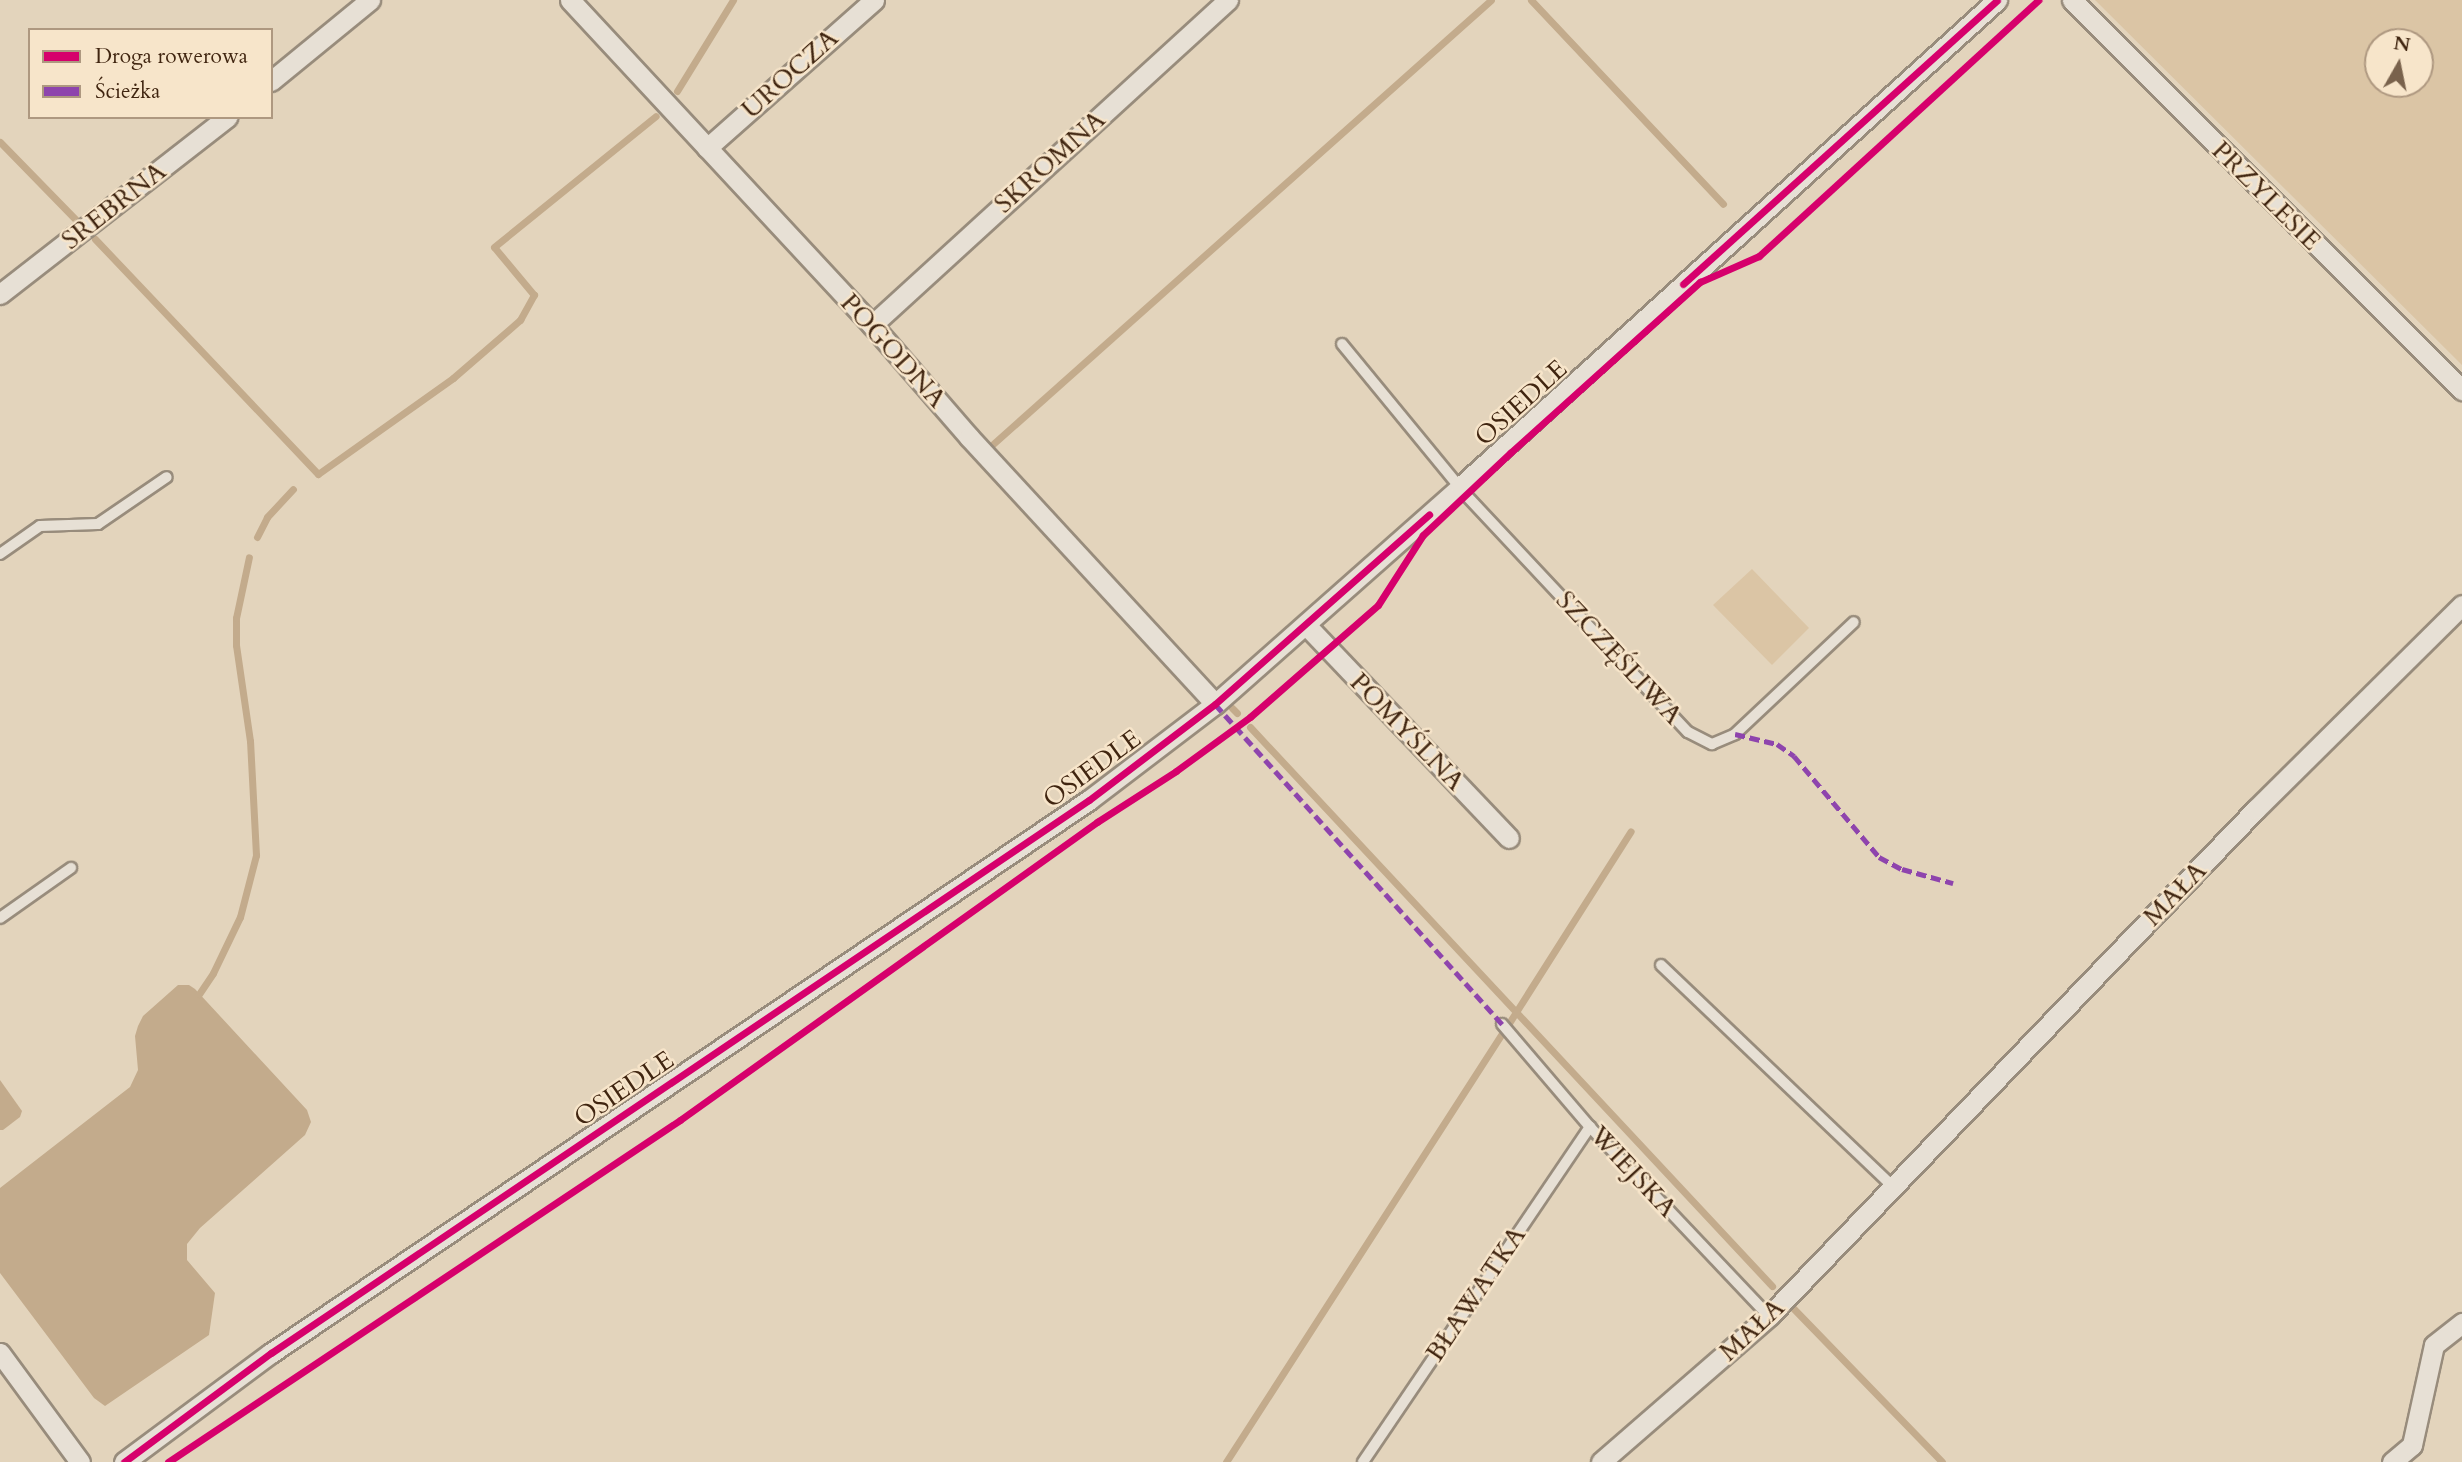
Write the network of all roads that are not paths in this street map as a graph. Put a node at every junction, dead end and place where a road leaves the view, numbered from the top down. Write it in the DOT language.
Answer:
graph roads {
  1 [pos="370,0"];
  2 [pos="570,0"];
  3 [pos="874,0"];
  4 [pos="1228,0"];
  5 [pos="1997,0"];
  6 [pos="2072,0"];
  7 [pos="273,79"];
  8 [pos="224,119"];
  9 [pos="707,148"];
  10 [pos="0,294"];
  11 [pos="872,325"];
  12 [pos="1342,344"];
  13 [pos="2462,390"];
  14 [pos="167,477"];
  15 [pos="1460,487"];
  16 [pos="0,554"];
  17 [pos="2462,604"];
  18 [pos="1854,622"];
  19 [pos="1306,625"];
  20 [pos="1215,704"];
  21 [pos="1509,838"];
  22 [pos="71,868"];
  23 [pos="0,918"];
  24 [pos="1661,965"];
  25 [pos="1502,1024"];
  26 [pos="1590,1127"];
  27 [pos="1893,1187"];
  28 [pos="1769,1316"];
  29 [pos="2462,1323"];
  30 [pos="0,1353"];
  31 [pos="80,1462"];
  32 [pos="124,1462"];
  33 [pos="1363,1462"];
  34 [pos="1601,1462"];
  35 [pos="2392,1462"];
  1 -- 7 [label="street"];
  2 -- 9 [label="street, POGODNA"];
  3 -- 9 [label="street, UROCZA"];
  4 -- 11 [label="street, SKROMNA"];
  5 -- 15 [label="street, OSIEDLE"];
  6 -- 13 [label="street, PRZYLESIE"];
  8 -- 10 [label="street, SREBRNA"];
  9 -- 11 [label="street, POGODNA"];
  11 -- 20 [label="street, POGODNA"];
  12 -- 15 [label="lane"];
  14 -- 16 [label="lane"];
  15 -- 18 [label="lane, SZCZĘŚLIWA"];
  15 -- 19 [label="street, OSIEDLE"];
  17 -- 27 [label="street, MAŁA"];
  19 -- 20 [label="street, OSIEDLE"];
  19 -- 21 [label="street, POMYŚLNA"];
  20 -- 32 [label="street, OSIEDLE"];
  22 -- 23 [label="lane"];
  24 -- 27 [label="lane"];
  25 -- 26 [label="lane, WIEJSKA"];
  26 -- 28 [label="lane, WIEJSKA"];
  26 -- 33 [label="lane, BŁAWATKA"];
  27 -- 28 [label="street, MAŁA"];
  28 -- 34 [label="street, MAŁA"];
  29 -- 35 [label="street"];
  30 -- 31 [label="street"];
}
